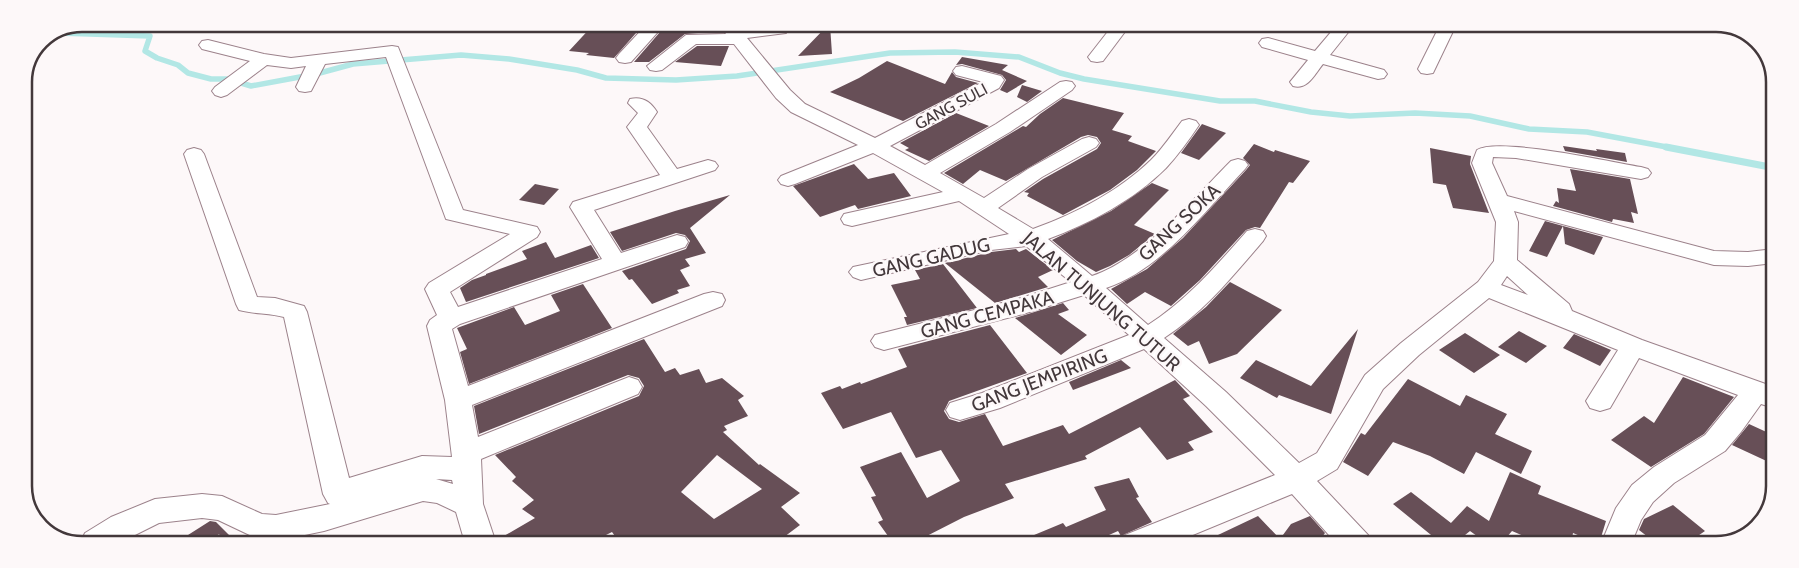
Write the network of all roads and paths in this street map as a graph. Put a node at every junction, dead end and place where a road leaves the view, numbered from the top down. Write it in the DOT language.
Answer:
graph roads {
  1 [pos="647,33"];
  2 [pos="734,33"];
  3 [pos="1116,33"];
  4 [pos="1335,33"];
  5 [pos="1445,33"];
  6 [pos="1268,43"];
  7 [pos="208,45"];
  8 [pos="1097,57"];
  9 [pos="625,58"];
  10 [pos="1320,58"];
  11 [pos="264,59"];
  12 [pos="318,61"];
  13 [pos="656,66"];
  14 [pos="1427,69"];
  15 [pos="962,70"];
  16 [pos="1378,74"];
  17 [pos="1298,82"];
  18 [pos="1066,86"];
  19 [pos="305,87"];
  20 [pos="221,91"];
  21 [pos="637,103"];
  22 [pos="1189,125"];
  23 [pos="1089,143"];
  24 [pos="875,146"];
  25 [pos="194,154"];
  26 [pos="1238,165"];
  27 [pos="708,166"];
  28 [pos="1641,172"];
  29 [pos="924,174"];
  30 [pos="672,177"];
  31 [pos="788,180"];
  32 [pos="962,194"];
  33 [pos="1499,200"];
  34 [pos="985,207"];
  35 [pos="852,219"];
  36 [pos="1255,236"];
  37 [pos="1031,238"];
  38 [pos="677,242"];
  39 [pos="1766,257"];
  40 [pos="1505,262"];
  41 [pos="616,263"];
  42 [pos="861,272"];
  43 [pos="1089,286"];
  44 [pos="1486,288"];
  45 [pos="713,300"];
  46 [pos="451,318"];
  47 [pos="1574,321"];
  48 [pos="1146,338"];
  49 [pos="884,341"];
  50 [pos="1633,346"];
  51 [pos="630,387"];
  52 [pos="1764,395"];
  53 [pos="458,400"];
  54 [pos="1600,401"];
  55 [pos="960,410"];
  56 [pos="467,461"];
  57 [pos="1295,480"];
  58 [pos="468,504"];
  59 [pos="106,536"];
  60 [pos="479,536"];
  61 [pos="1155,536"];
  62 [pos="1348,536"];
  63 [pos="1619,536"];
  1 -- 9 [label="street"];
  2 -- 13 [label="street"];
  2 -- 24 [label="street, JALAN TUNJUNG TUTUR"];
  3 -- 8 [label="street"];
  4 -- 10 [label="street"];
  5 -- 14 [label="street"];
  6 -- 10 [label="street"];
  7 -- 11 [label="street"];
  10 -- 16 [label="street"];
  10 -- 17 [label="street"];
  11 -- 12 [label="street"];
  11 -- 20 [label="street"];
  12 -- 19 [label="street"];
  12 -- 46 [label="street"];
  15 -- 24 [label="street, GANG SULI"];
  18 -- 29 [label="street"];
  21 -- 30 [label="street"];
  22 -- 37 [label="street, GANG GADUG"];
  23 -- 34 [label="street"];
  24 -- 29 [label="street, JALAN TUNJUNG TUTUR"];
  24 -- 31 [label="street"];
  25 -- 56 [label="street"];
  26 -- 43 [label="street, GANG SOKA"];
  27 -- 30 [label="street"];
  28 -- 33 [label="street"];
  29 -- 32 [label="street, JALAN TUNJUNG TUTUR"];
  30 -- 41 [label="street"];
  32 -- 34 [label="street, JALAN TUNJUNG TUTUR"];
  32 -- 35 [label="street"];
  33 -- 39 [label="street"];
  33 -- 40 [label="street"];
  34 -- 37 [label="street, JALAN TUNJUNG TUTUR"];
  36 -- 48 [label="street, GANG JEMPIRING"];
  37 -- 42 [label="street, GANG GADUG"];
  37 -- 43 [label="street, JALAN TUNJUNG TUTUR"];
  38 -- 41 [label="street"];
  40 -- 44 [label="street"];
  40 -- 47 [label="street"];
  41 -- 46 [label="street"];
  43 -- 48 [label="street, JALAN TUNJUNG TUTUR"];
  43 -- 49 [label="street, GANG CEMPAKA"];
  44 -- 47 [label="street"];
  44 -- 57 [label="street"];
  45 -- 53 [label="street"];
  46 -- 53 [label="street"];
  47 -- 50 [label="street"];
  48 -- 55 [label="street, GANG JEMPIRING"];
  48 -- 57 [label="street, JALAN TUNJUNG TUTUR"];
  50 -- 52 [label="street"];
  50 -- 54 [label="street"];
  51 -- 56 [label="street"];
  52 -- 63 [label="street"];
  53 -- 56 [label="street"];
  56 -- 58 [label="street"];
  57 -- 61 [label="street"];
  57 -- 62 [label="street, JALAN TUNJUNG TUTUR"];
  58 -- 59 [label="street"];
  58 -- 60 [label="street"];
}
